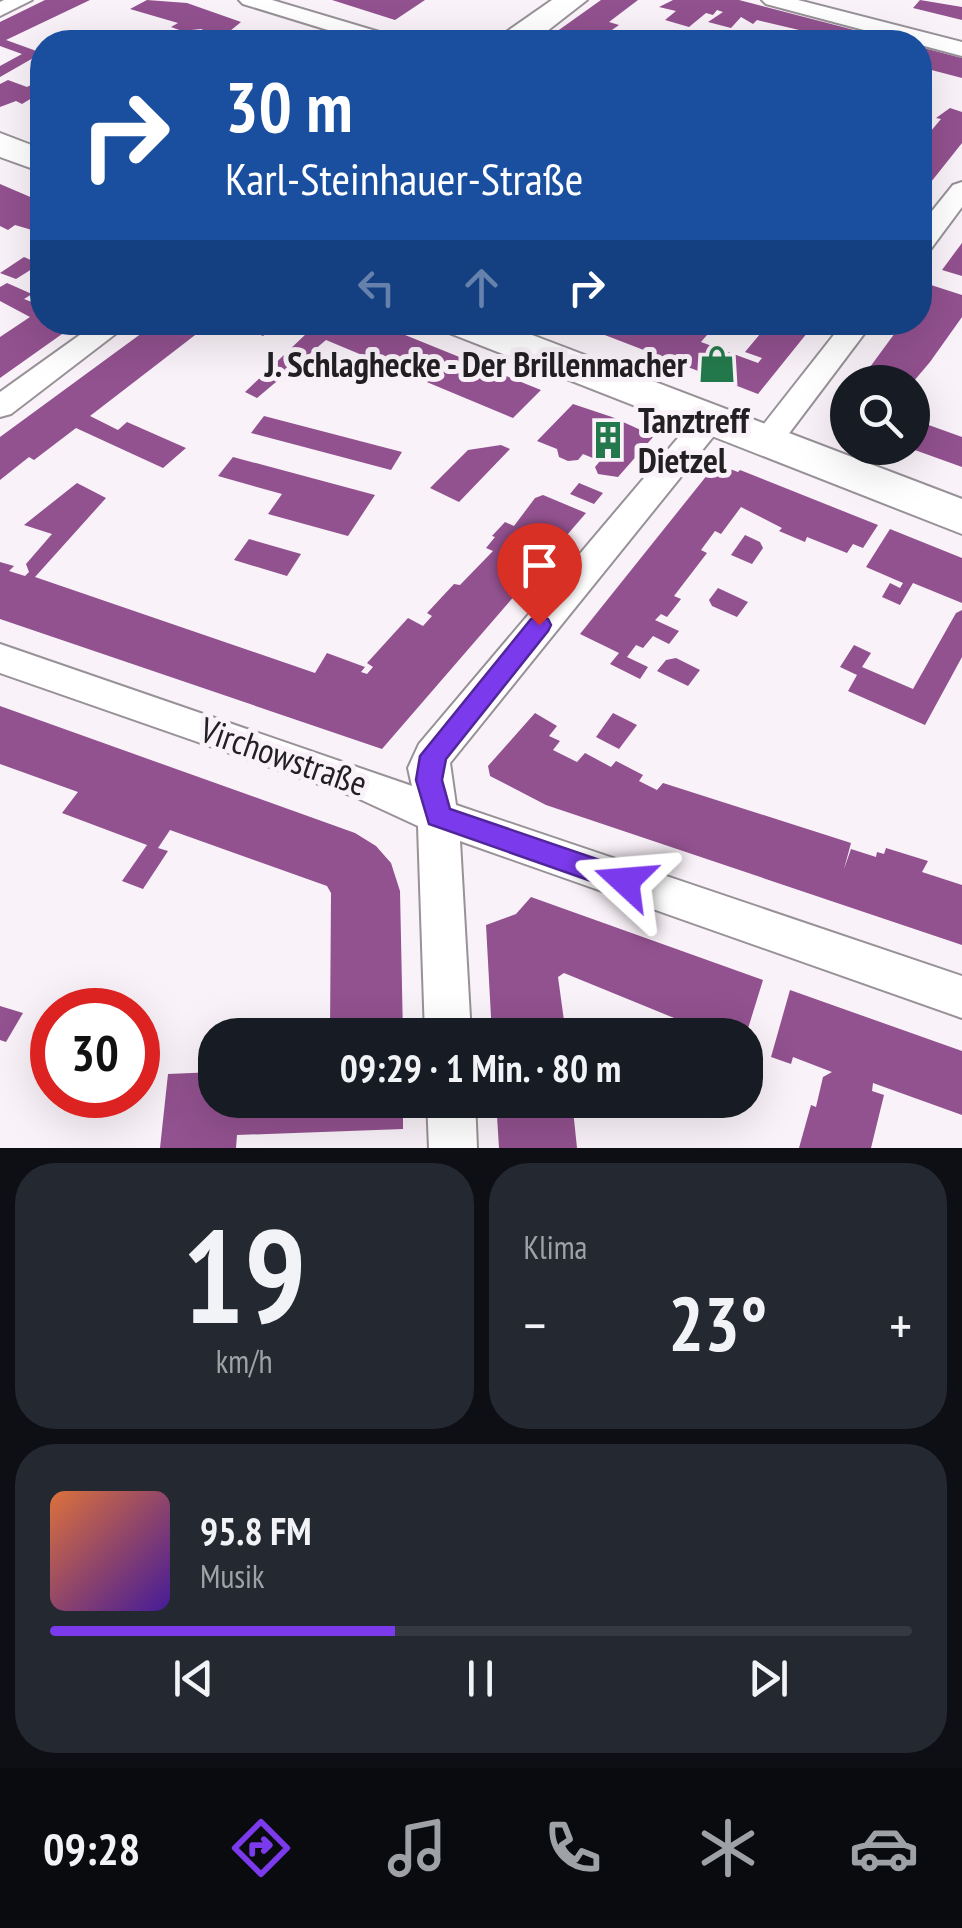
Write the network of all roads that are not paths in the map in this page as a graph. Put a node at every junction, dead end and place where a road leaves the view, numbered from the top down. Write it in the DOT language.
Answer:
graph roads {
  1 [pos="21,0"];
  2 [pos="250,0"];
  3 [pos="572,0"];
  4 [pos="773,0"];
  5 [pos="851,0"];
  6 [pos="0,10"];
  7 [pos="962,28"];
  8 [pos="349,30"];
  9 [pos="530,30"];
  10 [pos="891,30"];
  11 [pos="932,40"];
  12 [pos="962,48"];
  13 [pos="0,144"];
  14 [pos="30,156"];
  15 [pos="962,190"];
  16 [pos="932,229"];
  17 [pos="99,335"];
  18 [pos="492,335"];
  19 [pos="849,335"];
  20 [pos="0,406"];
  21 [pos="710,420"];
  22 [pos="767,442"];
  23 [pos="962,517"];
  24 [pos="0,658"];
  25 [pos="438,816"];
  26 [pos="962,997"];
  27 [pos="447,1018"];
  28 [pos="452,1118"];
  29 [pos="453,1148"];
  1 -- 6 [label="street"];
  2 -- 8 [label="street"];
  3 -- 9 [label="street"];
  4 -- 10 [label="street"];
  5 -- 7 [label="street"];
  11 -- 12 [label="street"];
  13 -- 14 [label="street"];
  15 -- 16 [label="street"];
  17 -- 20 [label="street"];
  18 -- 21 [label="street"];
  19 -- 22 [label="street"];
  21 -- 22 [label="street"];
  21 -- 25 [label="street"];
  22 -- 23 [label="street"];
  24 -- 25 [label="street, Virchowstraße"];
  25 -- 26 [label="street, Virchowstraße"];
  25 -- 27 [label="street"];
  28 -- 29 [label="street"];
}
